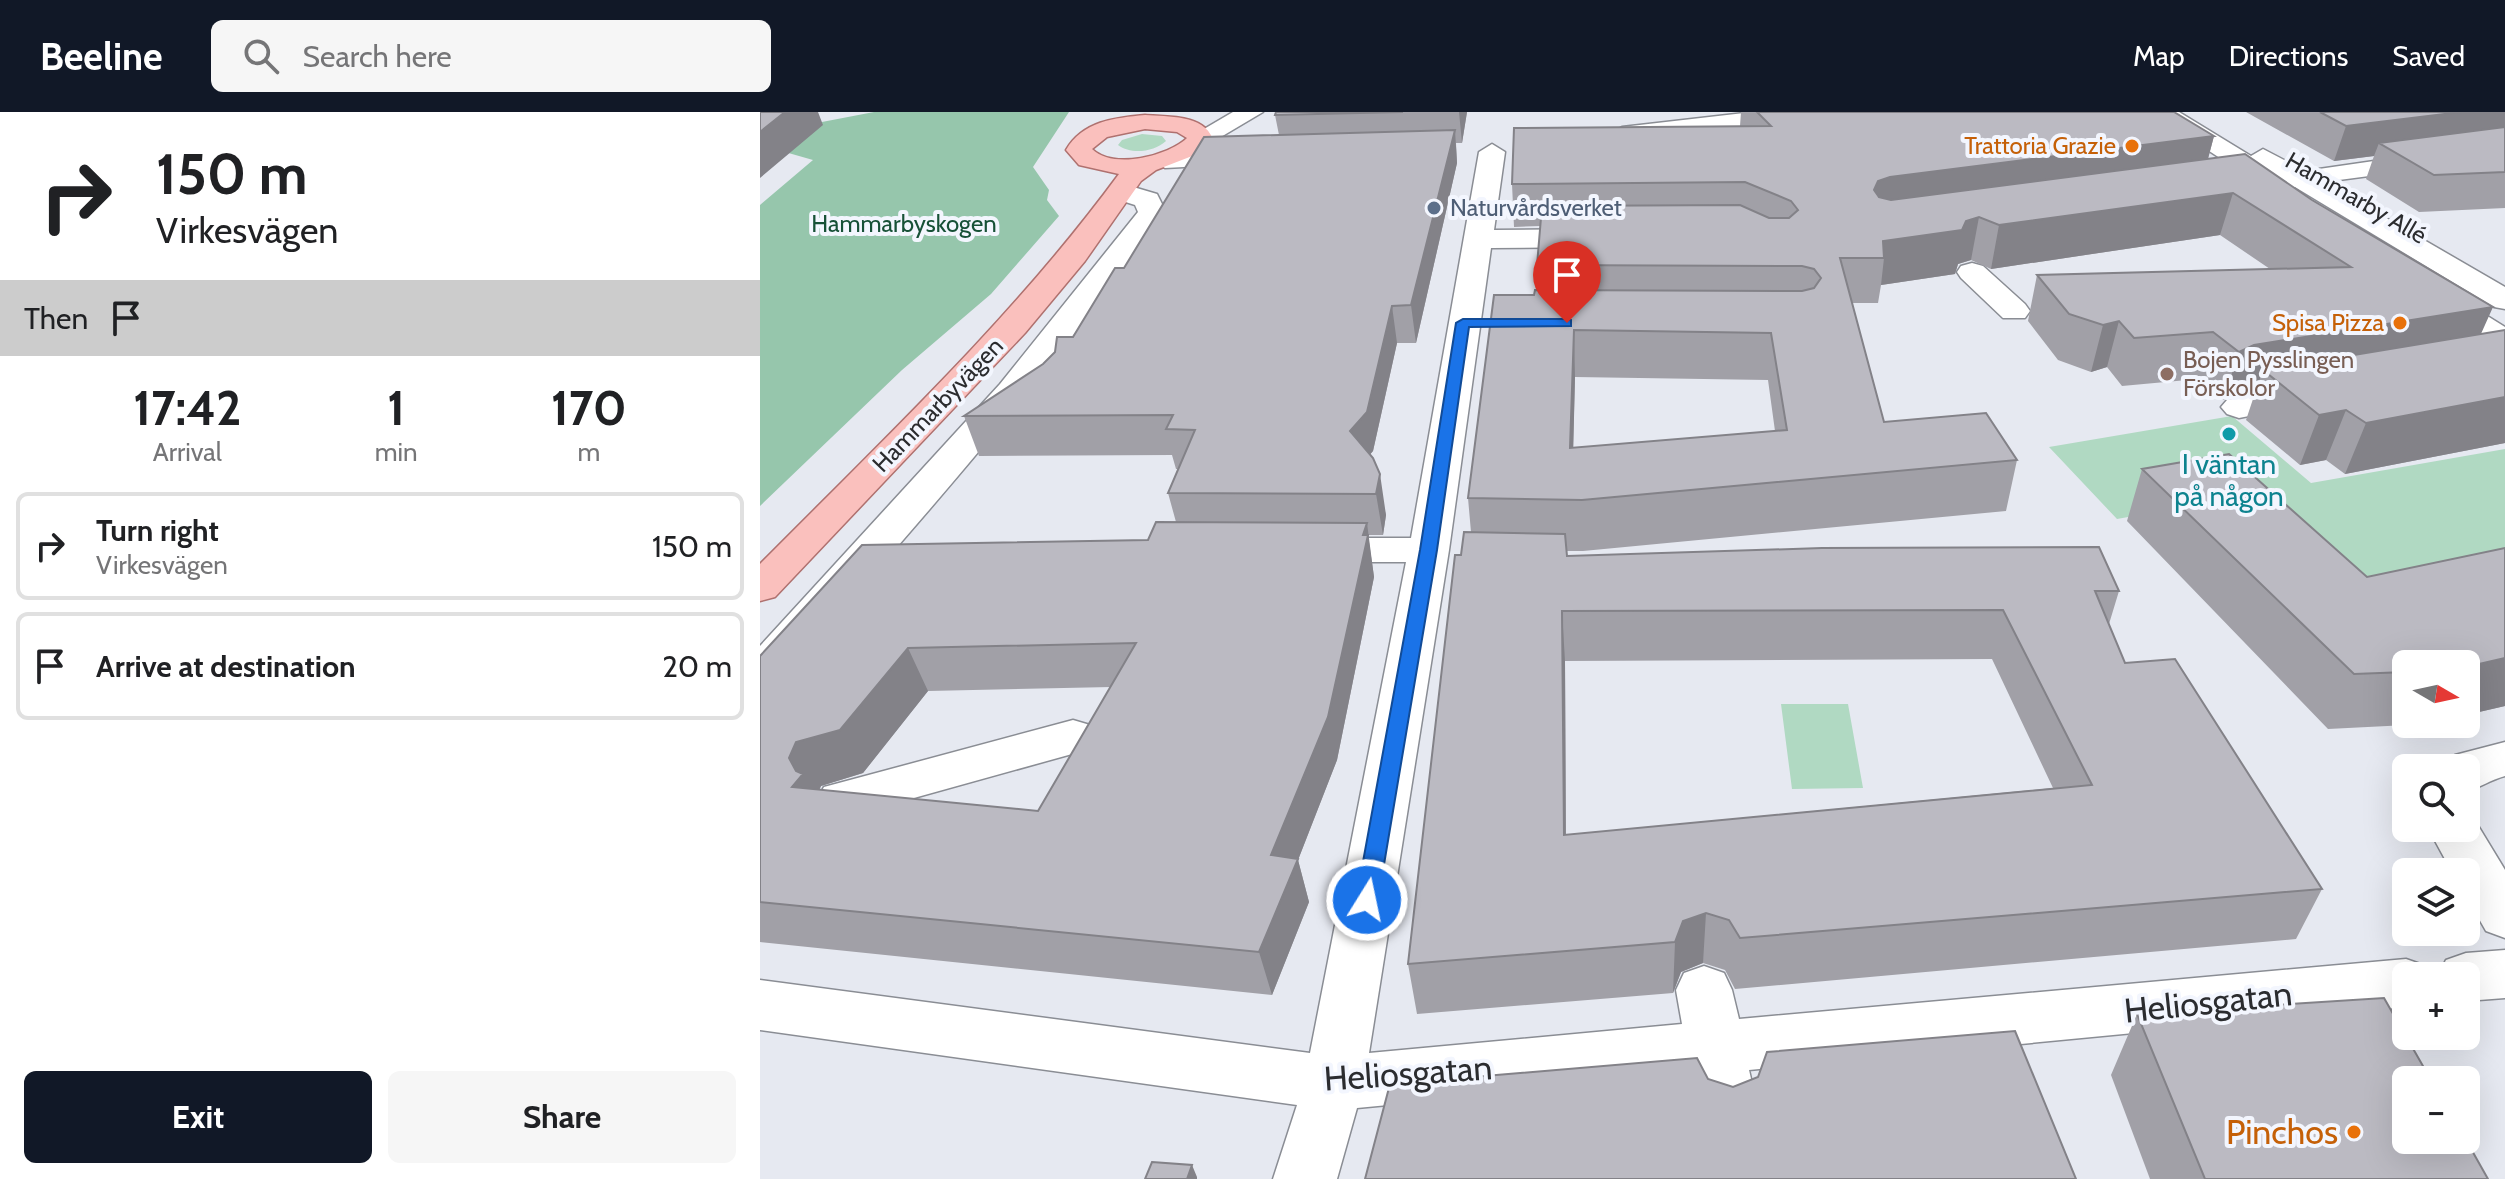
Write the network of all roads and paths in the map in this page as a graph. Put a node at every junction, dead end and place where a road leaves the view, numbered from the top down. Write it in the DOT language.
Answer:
graph roads {
  1 [pos="1137,112"];
  2 [pos="1229,112"];
  3 [pos="1251,112"];
  4 [pos="1818,112"];
  5 [pos="2135,112"];
  6 [pos="2162,112"];
  7 [pos="2183,112"];
  8 [pos="2207,112"];
  9 [pos="1748,116"];
  10 [pos="1114,127"];
  11 [pos="1186,128"];
  12 [pos="1597,138"];
  13 [pos="2505,150"];
  14 [pos="1492,151"];
  15 [pos="1090,160"];
  16 [pos="1156,162"];
  17 [pos="2315,175"];
  18 [pos="1113,202"];
  19 [pos="2302,215"];
  20 [pos="1634,237"];
  21 [pos="1477,239"];
  22 [pos="1972,272"];
  23 [pos="2410,282"];
  24 [pos="2505,284"];
  25 [pos="2505,300"];
  26 [pos="2014,311"];
  27 [pos="2505,321"];
  28 [pos="2505,341"];
  29 [pos="2343,389"];
  30 [pos="2239,407"];
  31 [pos="1274,549"];
  32 [pos="1428,557"];
  33 [pos="1470,565"];
  34 [pos="760,588"];
  35 [pos="760,673"];
  36 [pos="1073,737"];
  37 [pos="2505,759"];
  38 [pos="2480,765"];
  39 [pos="842,800"];
  40 [pos="2461,842"];
  41 [pos="2505,916"];
  42 [pos="2505,974"];
  43 [pos="2480,976"];
  44 [pos="2392,984"];
  45 [pos="1704,990"];
  46 [pos="760,1005"];
  47 [pos="2011,1022"];
  48 [pos="1716,1047"];
  49 [pos="2031,1079"];
  50 [pos="1334,1083"];
  51 [pos="1727,1109"];
  52 [pos="1305,1179"];
  1 -- 10 [label="main road"];
  2 -- 11 [label="street"];
  3 -- 11 [label="street"];
  4 -- 9 [label="street"];
  5 -- 19 [label="street, Hammarby Allé"];
  6 -- 27 [label="street"];
  7 -- 25 [label="street"];
  8 -- 17 [label="street, Hammarby Allé"];
  9 -- 12 [label="street"];
  10 -- 11 [label="main road"];
  10 -- 15 [label="main road"];
  11 -- 16 [label="main road, Hammarbyvägen"];
  11 -- 16 [label="street"];
  13 -- 17 [label="street"];
  14 -- 21 [label="street"];
  15 -- 16 [label="main road, Hammarbyvägen"];
  15 -- 18 [label="main road"];
  16 -- 18 [label="main road, Hammarbyvägen"];
  17 -- 24 [label="street, Hammarby Allé"];
  18 -- 34 [label="main road, Hammarbyvägen"];
  18 -- 35 [label="street"];
  20 -- 21 [label="street"];
  21 -- 32 [label="street"];
  22 -- 26 [label="street"];
  23 -- 28 [label="street, Hammarby Allé"];
  29 -- 30 [label="street"];
  31 -- 32 [label="street"];
  32 -- 33 [label="street"];
  32 -- 50 [label="street"];
  36 -- 39 [label="street"];
  37 -- 38 [label="street"];
  40 -- 41 [label="street"];
  42 -- 43 [label="street"];
  44 -- 47 [label="street, Heliosgatan"];
  45 -- 48 [label="street"];
  46 -- 50 [label="street, Heliosgatan"];
  47 -- 48 [label="street, Heliosgatan"];
  47 -- 49 [label="street"];
  48 -- 50 [label="street, Heliosgatan"];
  48 -- 51 [label="street"];
  50 -- 52 [label="street"];
}
